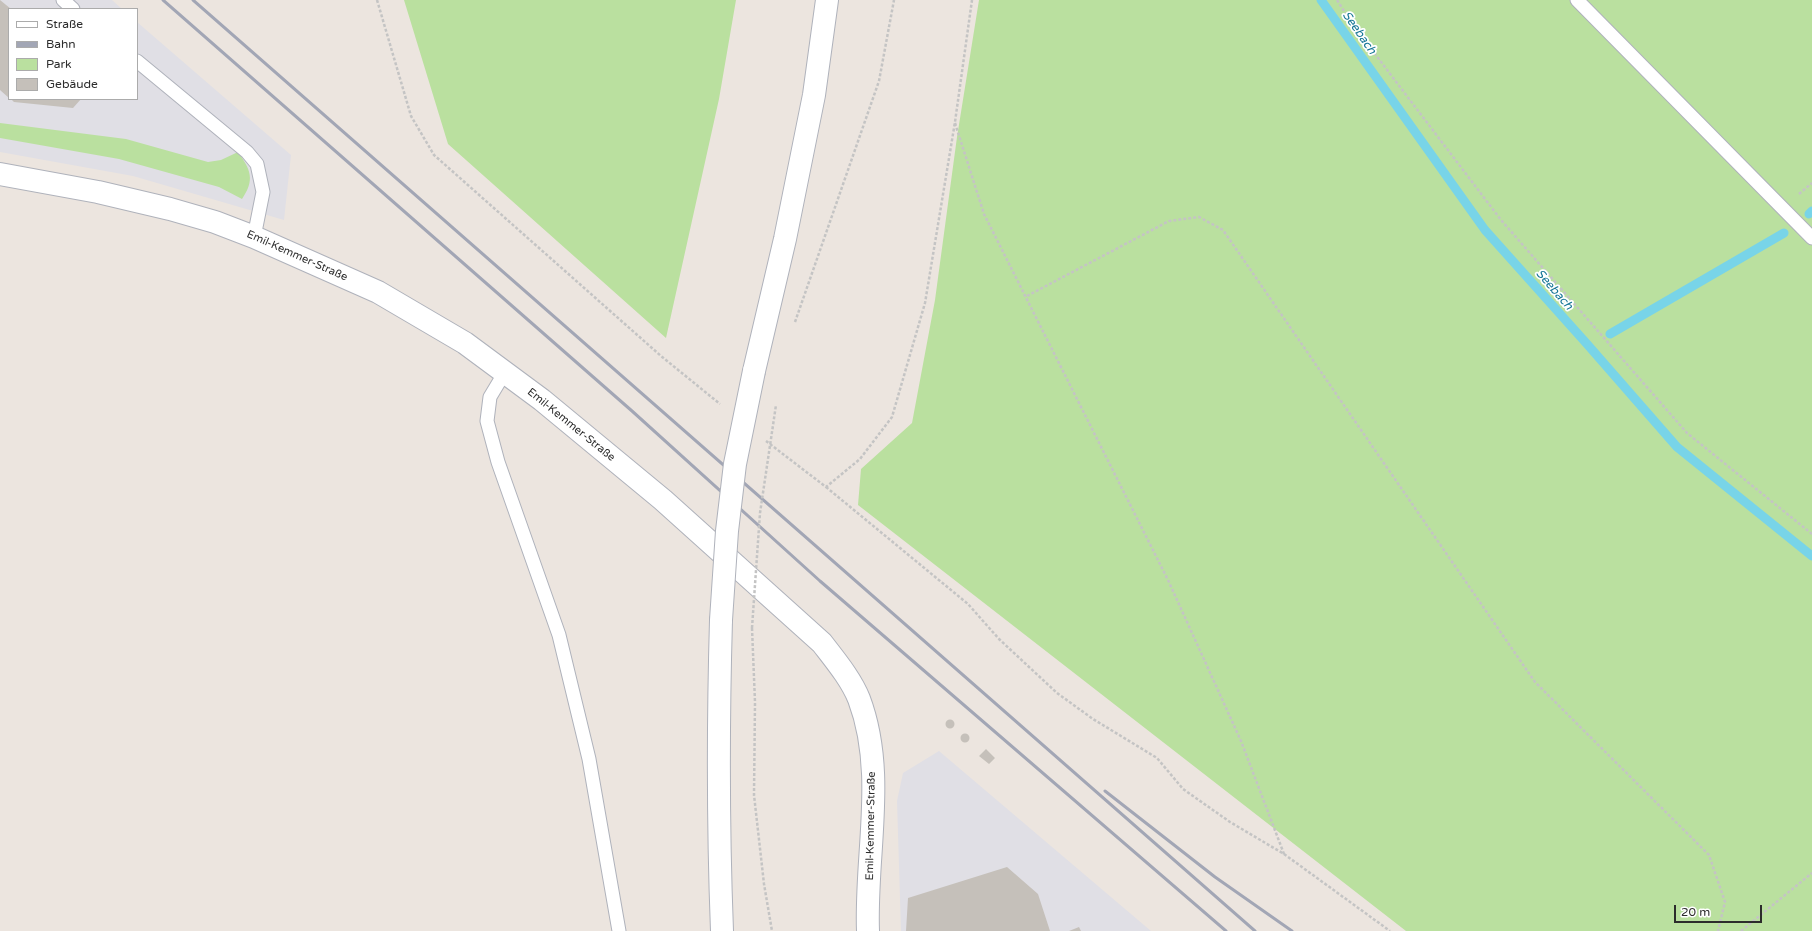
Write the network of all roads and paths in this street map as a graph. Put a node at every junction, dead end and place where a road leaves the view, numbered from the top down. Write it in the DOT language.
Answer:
graph roads {
  1 [pos="62,0"];
  2 [pos="377,0"];
  3 [pos="827,0"];
  4 [pos="894,0"];
  5 [pos="972,0"];
  6 [pos="1337,0"];
  7 [pos="1577,0"];
  8 [pos="73,8"];
  9 [pos="138,62"];
  10 [pos="955,122"];
  11 [pos="0,174"];
  12 [pos="254,237"];
  13 [pos="1812,238"];
  14 [pos="1027,296"];
  15 [pos="794,323"];
  16 [pos="505,372"];
  17 [pos="777,401"];
  18 [pos="721,405"];
  19 [pos="762,437"];
  20 [pos="826,487"];
  21 [pos="1812,534"];
  22 [pos="1284,854"];
  23 [pos="1812,873"];
  24 [pos="619,931"];
  25 [pos="722,931"];
  26 [pos="772,931"];
  27 [pos="868,931"];
  28 [pos="1390,931"];
  29 [pos="1718,931"];
  30 [pos="1742,931"];
  1 -- 8 [label="lane"];
  2 -- 18 [label="path"];
  3 -- 25 [label="street, bridge"];
  4 -- 15 [label="path"];
  5 -- 10 [label="path"];
  6 -- 21 [label="path"];
  7 -- 13 [label="lane"];
  9 -- 12 [label="lane"];
  10 -- 14 [label="path"];
  10 -- 20 [label="path"];
  11 -- 12 [label="street, Emil-Kemmer-Straße"];
  12 -- 16 [label="street, Emil-Kemmer-Straße"];
  14 -- 22 [label="path"];
  14 -- 29 [label="path"];
  16 -- 24 [label="lane"];
  16 -- 27 [label="street, Emil-Kemmer-Straße"];
  17 -- 26 [label="path, bridge"];
  19 -- 20 [label="path"];
  20 -- 22 [label="path"];
  22 -- 28 [label="path"];
  23 -- 30 [label="path"];
}
